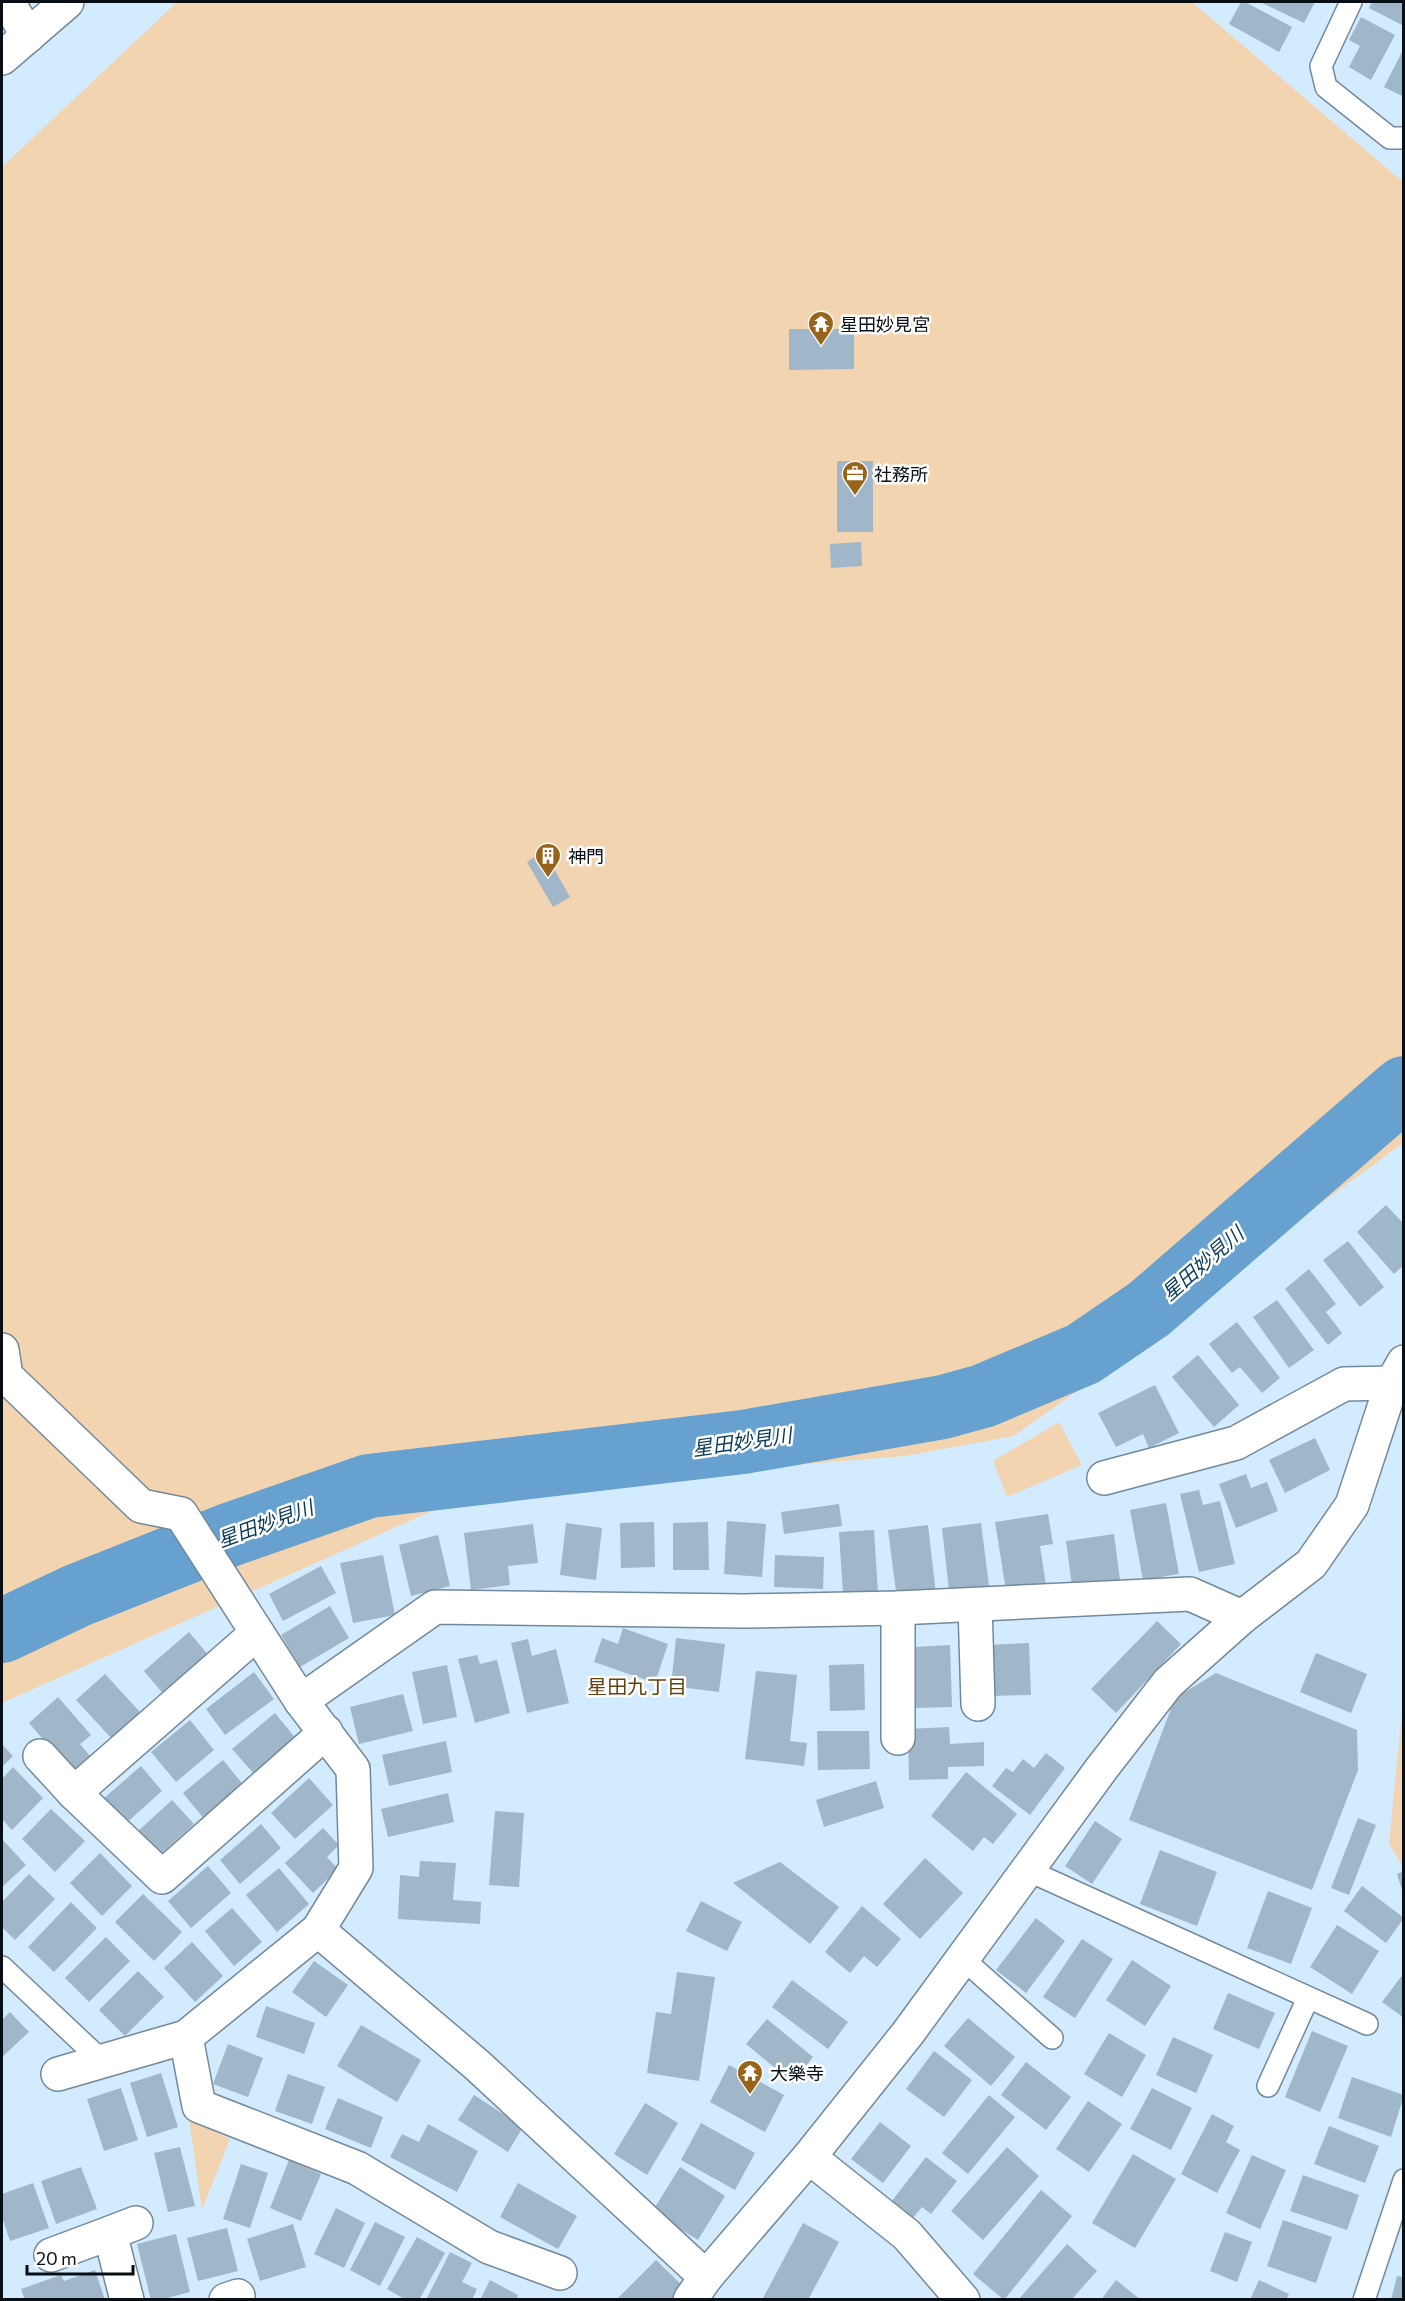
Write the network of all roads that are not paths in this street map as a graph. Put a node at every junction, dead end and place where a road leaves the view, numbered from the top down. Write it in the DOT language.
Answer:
graph roads {
  1 [pos="8,2"];
  2 [pos="67,2"];
  3 [pos="1351,2"];
  4 [pos="28,36"];
  5 [pos="2,58"];
  6 [pos="1404,138"];
  7 [pos="2,1350"];
  8 [pos="1398,1372"];
  9 [pos="1104,1478"];
  10 [pos="975,1605"];
  11 [pos="898,1608"];
  12 [pos="1242,1617"];
  13 [pos="257,1633"];
  14 [pos="301,1701"];
  15 [pos="978,1704"];
  16 [pos="326,1732"];
  17 [pos="898,1738"];
  18 [pos="40,1755"];
  19 [pos="74,1793"];
  20 [pos="1027,1870"];
  21 [pos="318,1930"];
  22 [pos="962,1959"];
  23 [pos="2,1967"];
  24 [pos="1308,1998"];
  25 [pos="1367,2024"];
  26 [pos="186,2037"];
  27 [pos="1052,2038"];
  28 [pos="102,2061"];
  29 [pos="58,2074"];
  30 [pos="1268,2086"];
  31 [pos="809,2157"];
  32 [pos="1404,2180"];
  33 [pos="51,2254"];
  34 [pos="560,2273"];
  35 [pos="698,2288"];
  36 [pos="127,2300"];
  37 [pos="963,2300"];
  38 [pos="1364,2300"];
  1 -- 4 [label="street"];
  2 -- 4 [label="street"];
  3 -- 6 [label="lane"];
  4 -- 5 [label="street"];
  7 -- 13 [label="street"];
  8 -- 9 [label="street"];
  8 -- 12 [label="street"];
  10 -- 11 [label="street"];
  10 -- 12 [label="street"];
  10 -- 15 [label="street"];
  11 -- 14 [label="street"];
  11 -- 17 [label="street"];
  12 -- 20 [label="street"];
  13 -- 14 [label="street"];
  13 -- 19 [label="street"];
  14 -- 16 [label="street"];
  16 -- 19 [label="street"];
  16 -- 21 [label="street"];
  18 -- 19 [label="street"];
  20 -- 22 [label="street"];
  20 -- 24 [label="lane"];
  21 -- 26 [label="street"];
  21 -- 35 [label="street"];
  22 -- 27 [label="lane"];
  22 -- 31 [label="street"];
  23 -- 28 [label="lane"];
  24 -- 25 [label="lane"];
  24 -- 30 [label="lane"];
  26 -- 28 [label="street"];
  26 -- 34 [label="street"];
  28 -- 29 [label="street"];
  31 -- 35 [label="street"];
  31 -- 37 [label="street"];
  32 -- 38 [label="lane"];
  33 -- 36 [label="street"];
}
